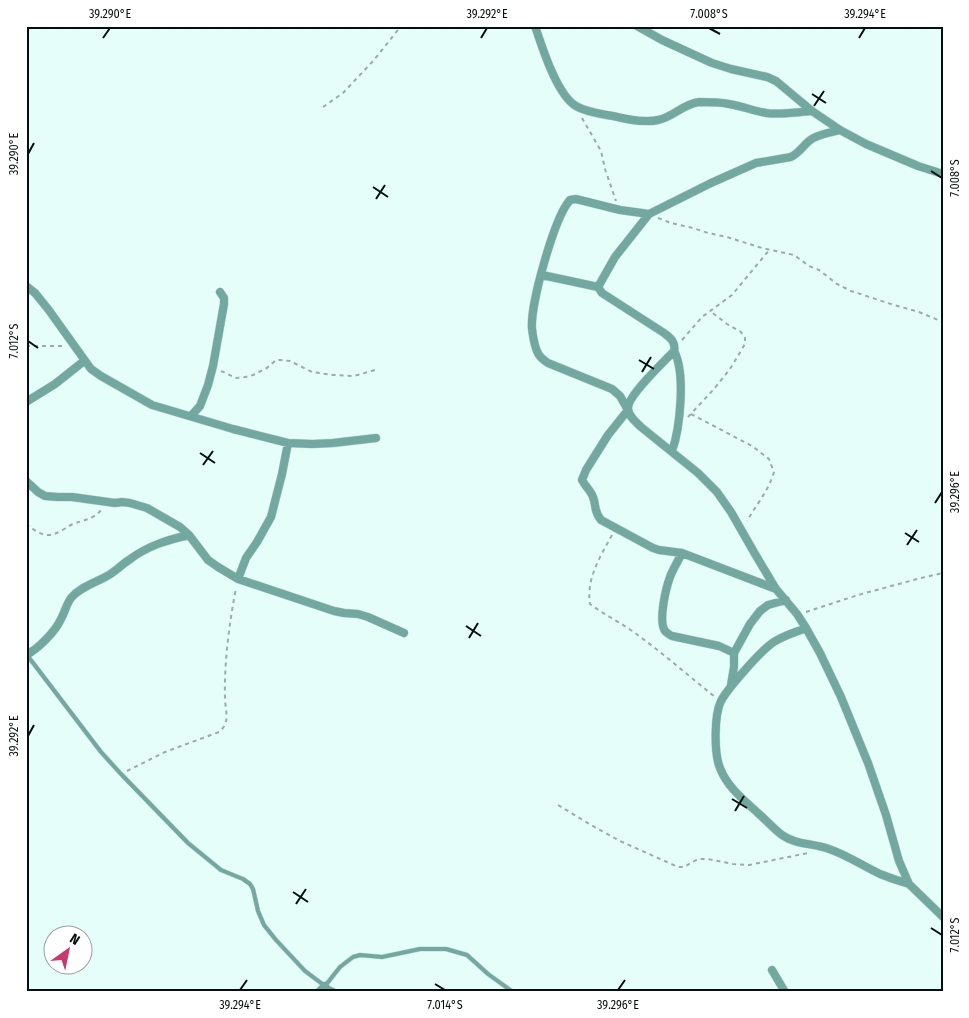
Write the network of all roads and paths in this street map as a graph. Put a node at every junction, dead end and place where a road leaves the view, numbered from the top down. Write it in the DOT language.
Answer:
graph roads {
  1 [pos="401,26"];
  2 [pos="535,26"];
  3 [pos="637,26"];
  4 [pos="576,106"];
  5 [pos="323,108"];
  6 [pos="812,111"];
  7 [pos="840,130"];
  8 [pos="943,174"];
  9 [pos="620,210"];
  10 [pos="649,214"];
  11 [pos="770,250"];
  12 [pos="542,275"];
  13 [pos="26,286"];
  14 [pos="598,286"];
  15 [pos="220,292"];
  16 [pos="710,311"];
  17 [pos="943,322"];
  18 [pos="74,345"];
  19 [pos="26,346"];
  20 [pos="675,349"];
  21 [pos="84,360"];
  22 [pos="212,366"];
  23 [pos="376,370"];
  24 [pos="26,402"];
  25 [pos="628,410"];
  26 [pos="691,414"];
  27 [pos="191,416"];
  28 [pos="678,428"];
  29 [pos="376,438"];
  30 [pos="288,443"];
  31 [pos="672,451"];
  32 [pos="26,481"];
  33 [pos="109,502"];
  34 [pos="26,524"];
  35 [pos="615,529"];
  36 [pos="742,530"];
  37 [pos="189,534"];
  38 [pos="682,552"];
  39 [pos="943,573"];
  40 [pos="238,578"];
  41 [pos="776,589"];
  42 [pos="786,600"];
  43 [pos="797,614"];
  44 [pos="806,628"];
  45 [pos="404,633"];
  46 [pos="734,653"];
  47 [pos="27,655"];
  48 [pos="731,687"];
  49 [pos="720,702"];
  50 [pos="121,774"];
  51 [pos="558,805"];
  52 [pos="808,853"];
  53 [pos="909,884"];
  54 [pos="942,916"];
  55 [pos="772,970"];
  56 [pos="322,989"];
  57 [pos="336,992"];
  58 [pos="513,992"];
  59 [pos="785,992"];
  1 -- 5 [label="path"];
  2 -- 4 [label="street"];
  3 -- 6 [label="street"];
  4 -- 6 [label="street"];
  4 -- 9 [label="path"];
  6 -- 7 [label="street"];
  7 -- 8 [label="street"];
  7 -- 10 [label="street"];
  9 -- 10 [label="street"];
  9 -- 12 [label="street"];
  10 -- 11 [label="path"];
  10 -- 14 [label="street"];
  11 -- 16 [label="path"];
  11 -- 17 [label="path"];
  12 -- 14 [label="street"];
  12 -- 25 [label="street"];
  13 -- 18 [label="street"];
  14 -- 20 [label="street"];
  15 -- 22 [label="street"];
  16 -- 20 [label="path"];
  16 -- 26 [label="path"];
  18 -- 19 [label="path"];
  18 -- 21 [label="street"];
  20 -- 25 [label="street"];
  20 -- 28 [label="street"];
  21 -- 24 [label="street"];
  21 -- 27 [label="street"];
  22 -- 23 [label="path"];
  22 -- 27 [label="street"];
  25 -- 31 [label="street"];
  25 -- 35 [label="street"];
  26 -- 28 [label="path"];
  26 -- 36 [label="path"];
  27 -- 30 [label="street"];
  28 -- 31 [label="street"];
  29 -- 30 [label="street"];
  30 -- 40 [label="street"];
  31 -- 36 [label="street"];
  32 -- 33 [label="street"];
  33 -- 34 [label="path"];
  33 -- 37 [label="street"];
  35 -- 38 [label="street"];
  35 -- 49 [label="path"];
  36 -- 41 [label="street"];
  37 -- 40 [label="street"];
  37 -- 47 [label="street"];
  38 -- 41 [label="street"];
  38 -- 46 [label="street"];
  39 -- 43 [label="path"];
  40 -- 45 [label="street"];
  40 -- 50 [label="path"];
  41 -- 42 [label="street"];
  42 -- 43 [label="street"];
  42 -- 46 [label="street"];
  43 -- 44 [label="street"];
  44 -- 48 [label="street"];
  44 -- 53 [label="street"];
  46 -- 48 [label="street"];
  47 -- 50 [label="lane"];
  48 -- 49 [label="street"];
  49 -- 53 [label="street"];
  50 -- 56 [label="lane"];
  51 -- 52 [label="path"];
  53 -- 54 [label="street"];
  55 -- 59 [label="street"];
  56 -- 57 [label="lane"];
  56 -- 58 [label="lane"];
}
